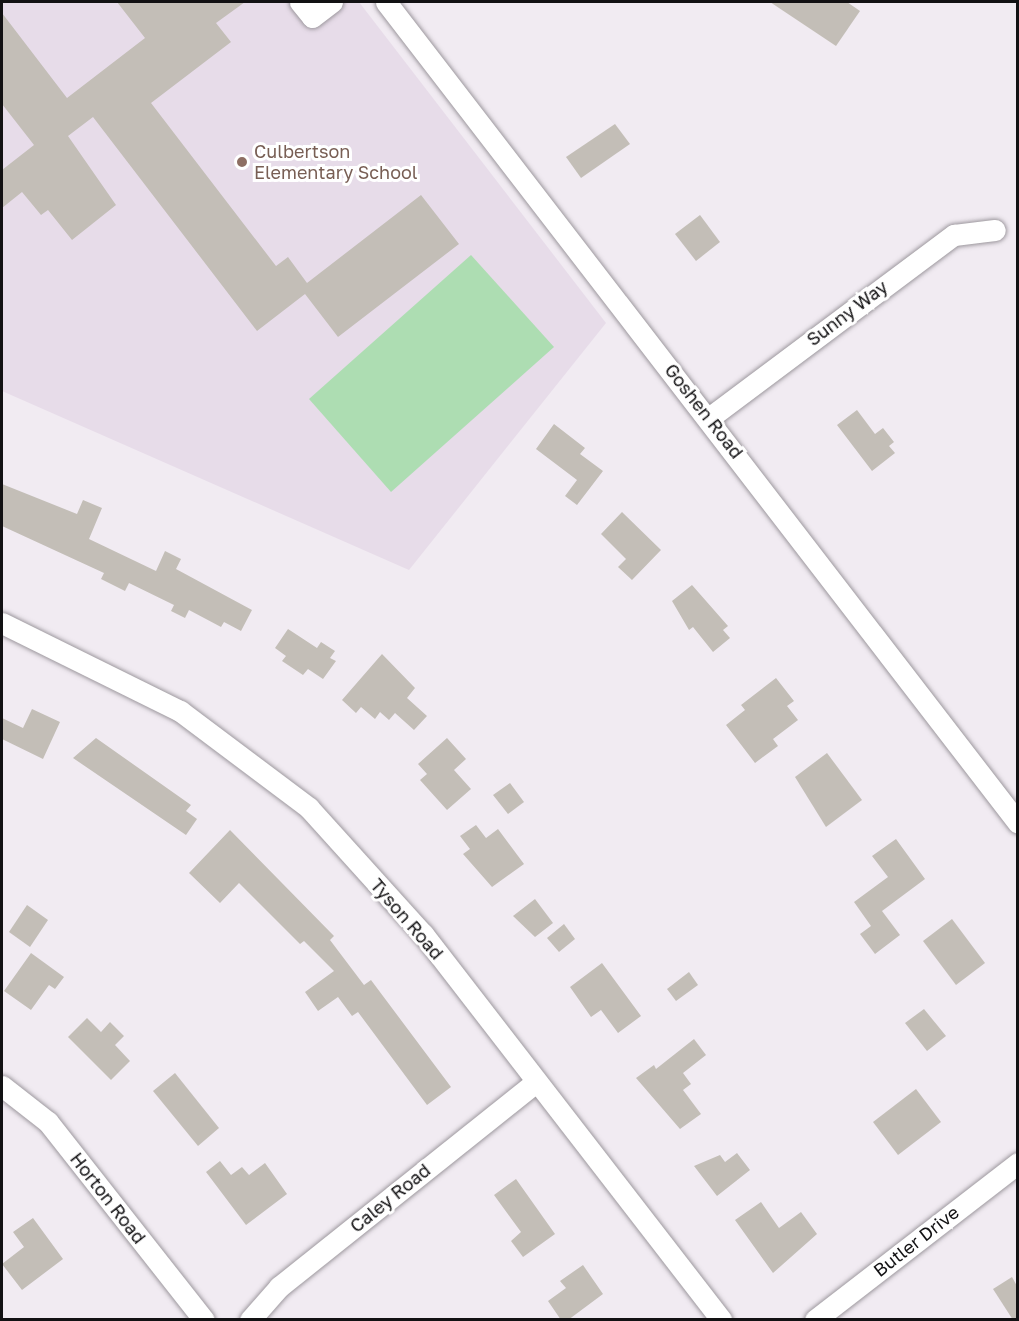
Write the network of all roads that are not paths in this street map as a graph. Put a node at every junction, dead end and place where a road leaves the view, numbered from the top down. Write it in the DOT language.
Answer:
graph roads {
  1 [pos="332,2"];
  2 [pos="386,2"];
  3 [pos="306,9"];
  4 [pos="995,230"];
  5 [pos="709,417"];
  6 [pos="2,623"];
  7 [pos="1017,822"];
  8 [pos="535,1083"];
  9 [pos="2,1086"];
  10 [pos="1017,1163"];
  11 [pos="204,1320"];
  12 [pos="250,1320"];
  13 [pos="721,1320"];
  14 [pos="815,1320"];
  1 -- 3 [label="street"];
  2 -- 5 [label="street, Goshen Road"];
  4 -- 5 [label="street, Sunny Way"];
  5 -- 7 [label="street, Goshen Road"];
  6 -- 8 [label="street, Tyson Road"];
  8 -- 12 [label="street, Caley Road"];
  8 -- 13 [label="street, Tyson Road"];
  9 -- 11 [label="street, Horton Road"];
  10 -- 14 [label="street, Butler Drive"];
}
